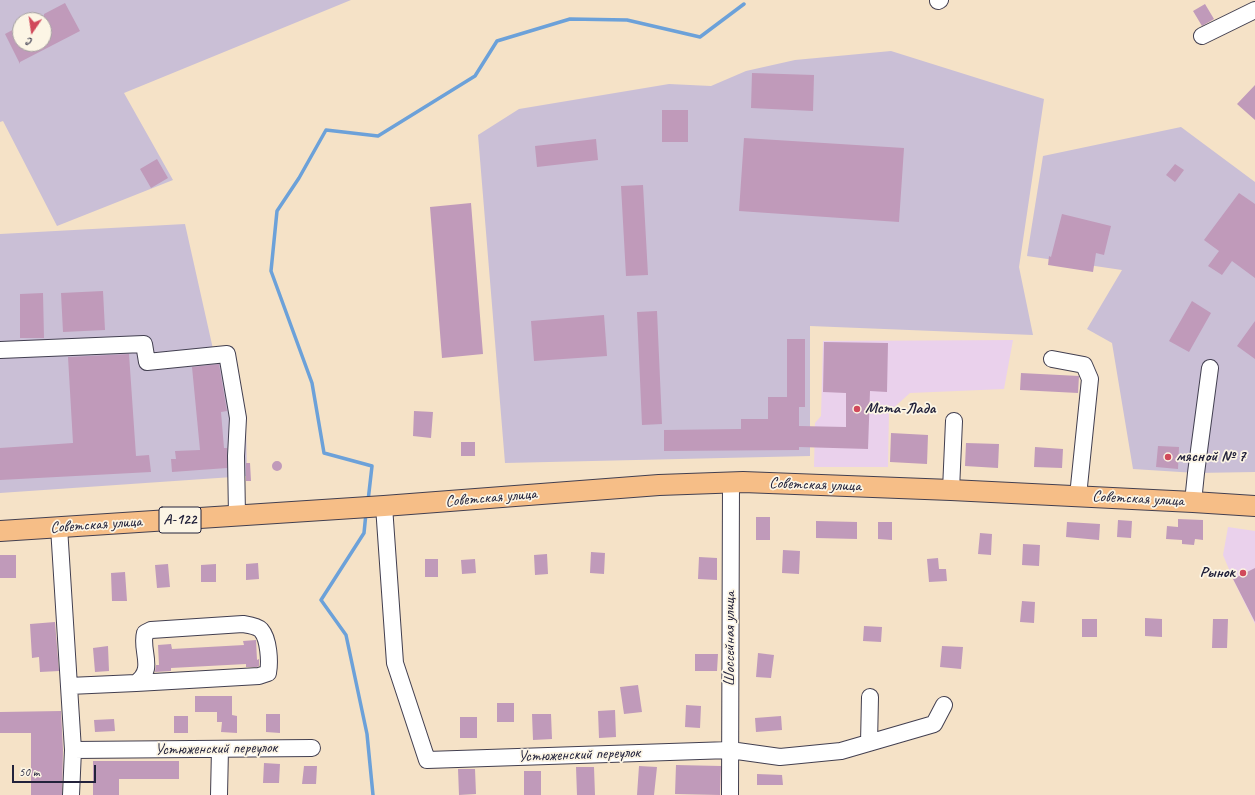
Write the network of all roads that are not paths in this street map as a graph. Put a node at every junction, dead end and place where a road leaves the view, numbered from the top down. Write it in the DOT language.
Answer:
graph roads {
  1 [pos="1255,10"];
  2 [pos="1202,36"];
  3 [pos="0,350"];
  4 [pos="1052,359"];
  5 [pos="1210,368"];
  6 [pos="954,421"];
  7 [pos="731,483"];
  8 [pos="951,490"];
  9 [pos="1078,496"];
  10 [pos="1194,502"];
  11 [pos="1255,506"];
  12 [pos="373,507"];
  13 [pos="238,516"];
  14 [pos="59,527"];
  15 [pos="0,531"];
  16 [pos="136,683"];
  17 [pos="69,686"];
  18 [pos="870,697"];
  19 [pos="944,705"];
  20 [pos="869,743"];
  21 [pos="312,748"];
  22 [pos="220,749"];
  23 [pos="73,750"];
  24 [pos="730,750"];
  25 [pos="71,795"];
  26 [pos="219,795"];
  27 [pos="730,795"];
  1 -- 2 [label="street"];
  3 -- 13 [label="street"];
  4 -- 9 [label="street"];
  5 -- 10 [label="street"];
  6 -- 8 [label="street"];
  7 -- 8 [label="main road, Советская улица"];
  7 -- 12 [label="main road, Советская улица"];
  7 -- 24 [label="street, Шоссейная улица"];
  8 -- 9 [label="main road, Советская улица"];
  9 -- 10 [label="main road, Советская улица"];
  10 -- 11 [label="main road, Советская улица"];
  12 -- 13 [label="main road, Советская улица / А-122"];
  12 -- 24 [label="street, Устюженский переулок"];
  13 -- 14 [label="main road, Советская улица / А-122"];
  14 -- 15 [label="main road, Советская улица / А-122"];
  14 -- 17 [label="street"];
  16 -- 16 [label="street"];
  16 -- 17 [label="street"];
  17 -- 23 [label="street"];
  18 -- 20 [label="street"];
  19 -- 20 [label="street, Устюженский переулок"];
  20 -- 24 [label="street, Устюженский переулок"];
  21 -- 22 [label="street, Устюженский переулок"];
  22 -- 23 [label="street, Устюженский переулок"];
  22 -- 26 [label="street"];
  23 -- 25 [label="street"];
  24 -- 27 [label="street, Шоссейная улица"];
}
